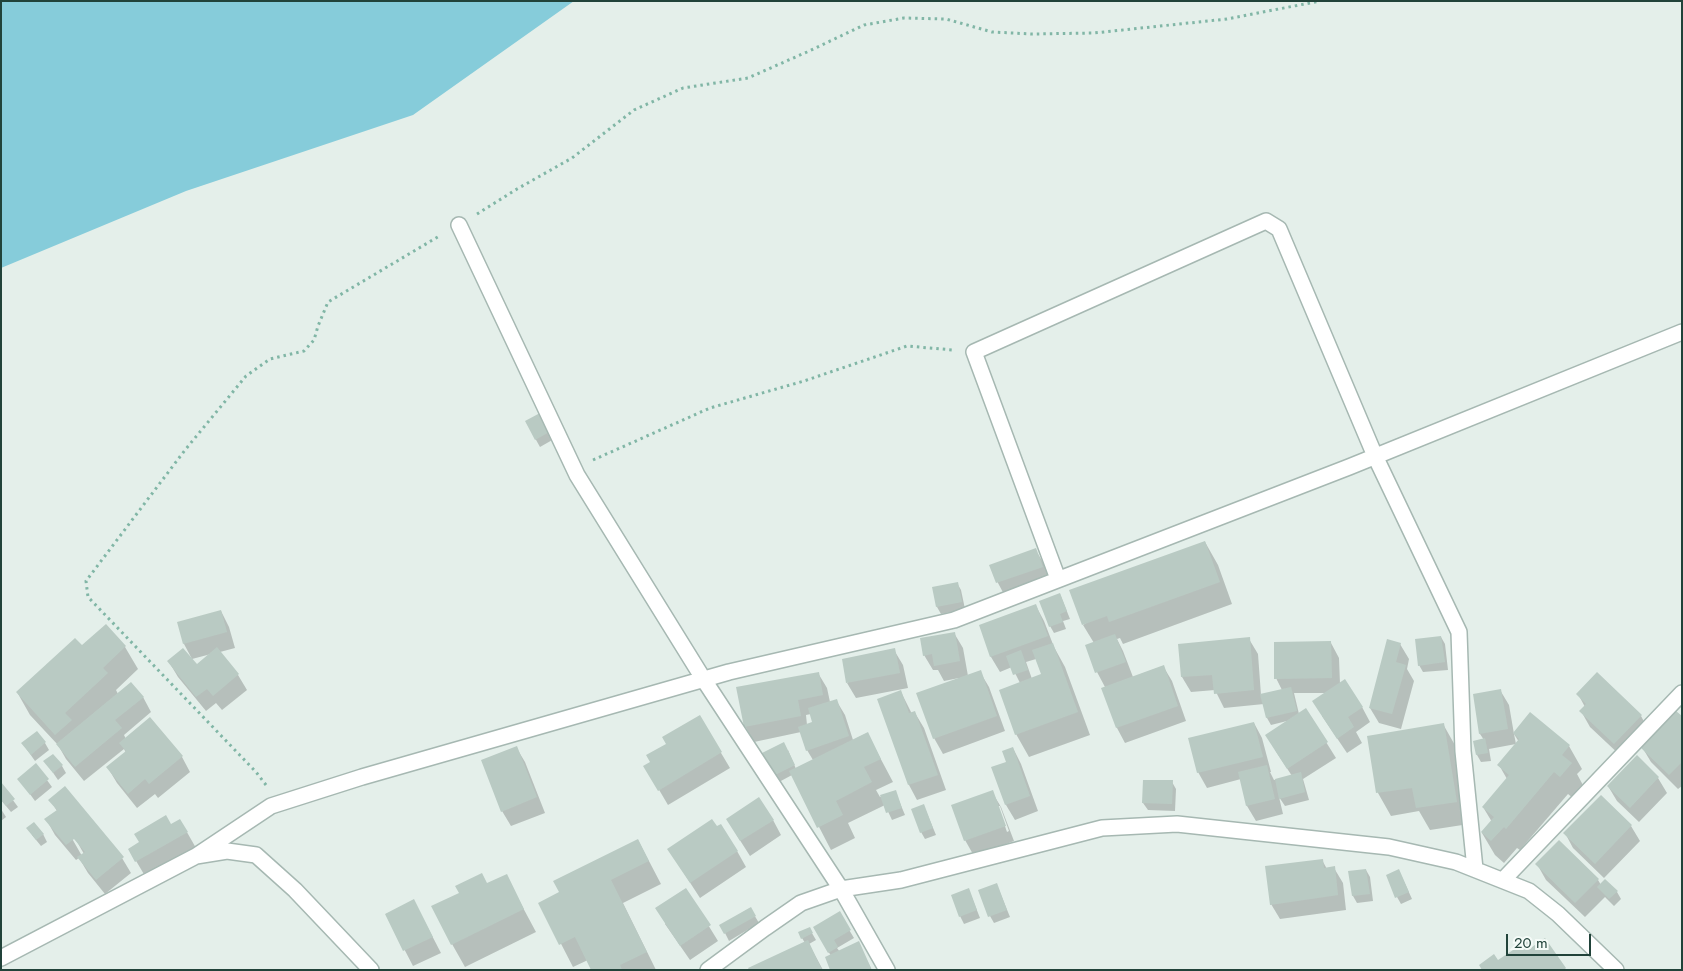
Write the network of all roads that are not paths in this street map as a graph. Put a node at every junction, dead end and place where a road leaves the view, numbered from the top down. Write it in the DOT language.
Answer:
graph roads {
  1 [pos="458,225"];
  2 [pos="1682,332"];
  3 [pos="1375,456"];
  4 [pos="1058,580"];
  5 [pos="704,680"];
  6 [pos="1682,693"];
  7 [pos="196,856"];
  8 [pos="1475,869"];
  9 [pos="1503,880"];
  10 [pos="841,889"];
  11 [pos="1,958"];
  12 [pos="371,970"];
  13 [pos="708,970"];
  14 [pos="887,970"];
  15 [pos="1616,970"];
  1 -- 5 [label="street"];
  2 -- 3 [label="street"];
  3 -- 4 [label="street"];
  3 -- 4 [label="street"];
  3 -- 8 [label="street"];
  4 -- 5 [label="street"];
  5 -- 7 [label="street"];
  5 -- 10 [label="street"];
  6 -- 9 [label="street"];
  7 -- 11 [label="street"];
  7 -- 12 [label="street"];
  8 -- 9 [label="street"];
  8 -- 10 [label="street"];
  9 -- 15 [label="street"];
  10 -- 13 [label="street"];
  10 -- 14 [label="street"];
}
